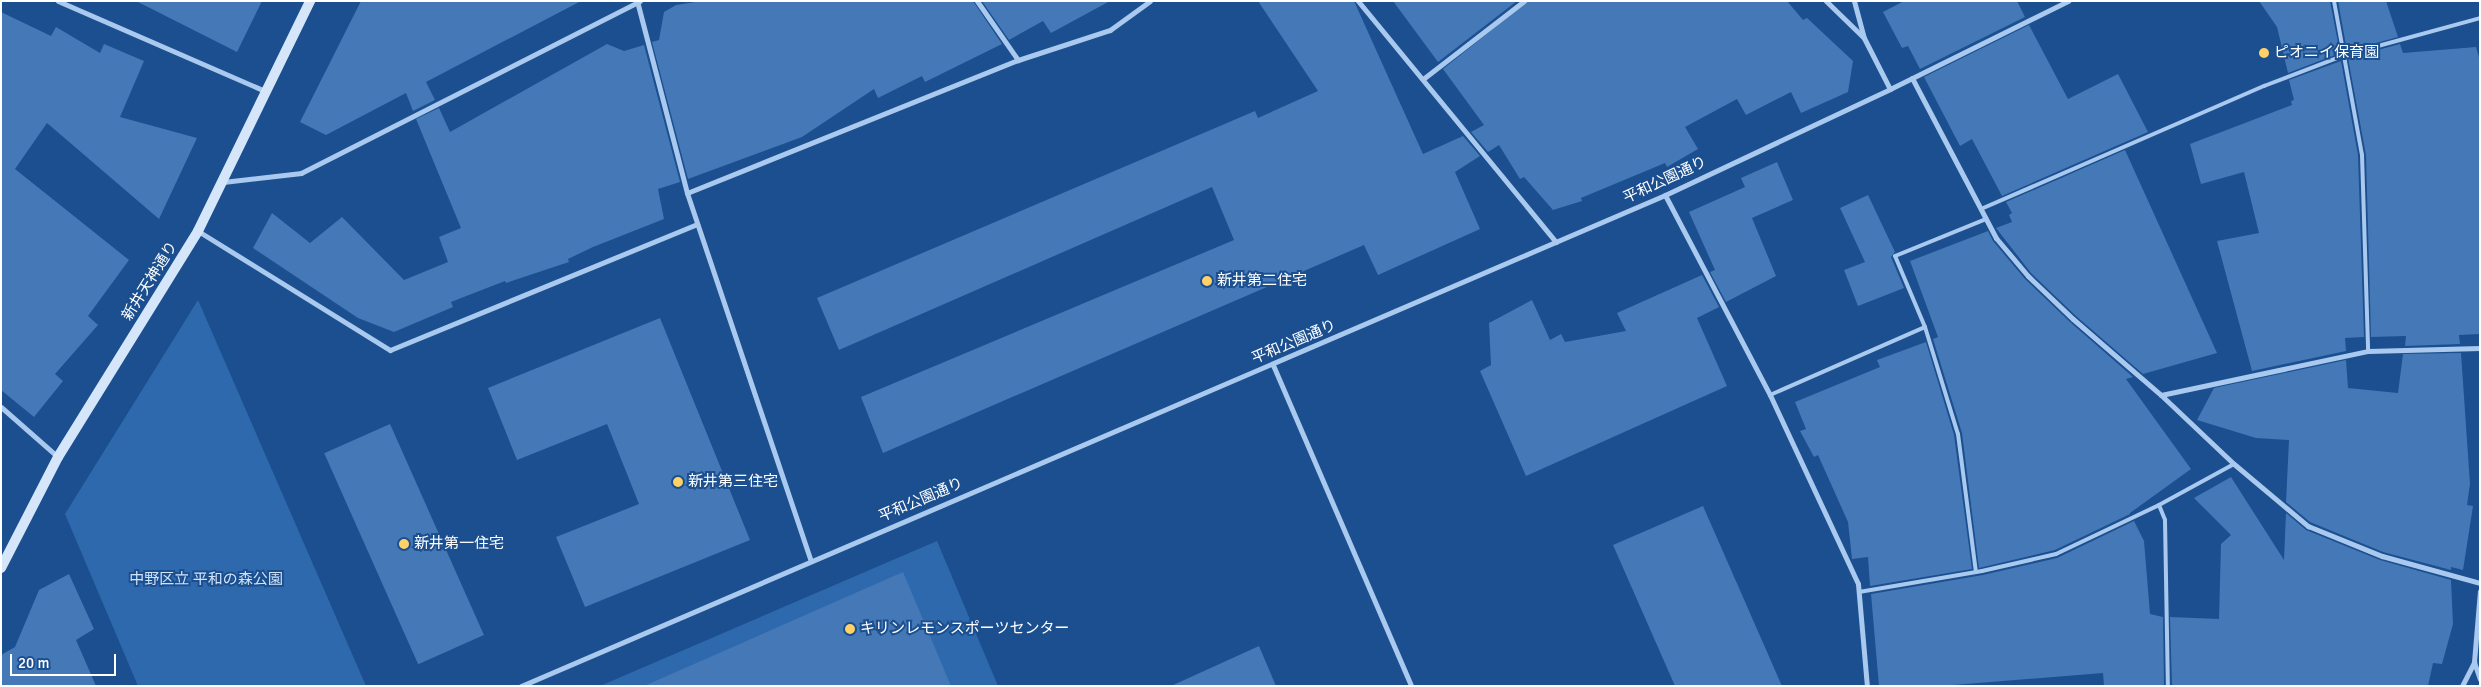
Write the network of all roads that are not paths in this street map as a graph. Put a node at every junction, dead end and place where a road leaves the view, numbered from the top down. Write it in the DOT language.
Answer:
graph roads {
  1 [pos="58,1"];
  2 [pos="310,1"];
  3 [pos="977,1"];
  4 [pos="1150,1"];
  5 [pos="1358,1"];
  6 [pos="1524,1"];
  7 [pos="1826,1"];
  8 [pos="1854,1"];
  9 [pos="2068,1"];
  10 [pos="2334,1"];
  11 [pos="638,2"];
  12 [pos="2480,18"];
  13 [pos="1864,38"];
  14 [pos="2345,55"];
  15 [pos="1018,60"];
  16 [pos="1912,78"];
  17 [pos="1423,79"];
  18 [pos="1890,88"];
  19 [pos="265,91"];
  20 [pos="222,182"];
  21 [pos="687,193"];
  22 [pos="1665,195"];
  23 [pos="1981,209"];
  24 [pos="1986,219"];
  25 [pos="698,224"];
  26 [pos="198,231"];
  27 [pos="1556,242"];
  28 [pos="1925,327"];
  29 [pos="2480,348"];
  30 [pos="2368,351"];
  31 [pos="1273,365"];
  32 [pos="1770,395"];
  33 [pos="2161,395"];
  34 [pos="1,407"];
  35 [pos="58,457"];
  36 [pos="2234,464"];
  37 [pos="2159,505"];
  38 [pos="811,561"];
  39 [pos="1,568"];
  40 [pos="1976,572"];
  41 [pos="2480,583"];
  42 [pos="2480,591"];
  43 [pos="1859,592"];
  44 [pos="2474,662"];
  45 [pos="2480,679"];
  46 [pos="521,686"];
  47 [pos="1411,686"];
  48 [pos="1867,686"];
  49 [pos="2168,686"];
  50 [pos="2462,686"];
  1 -- 19 [label="street"];
  2 -- 19 [label="street, 新井天神通り"];
  3 -- 15 [label="street"];
  4 -- 15 [label="street"];
  5 -- 17 [label="street"];
  6 -- 17 [label="street"];
  7 -- 13 [label="street"];
  8 -- 13 [label="street"];
  9 -- 16 [label="street, 平和公園通り"];
  10 -- 14 [label="lane"];
  11 -- 20 [label="street"];
  11 -- 21 [label="street"];
  12 -- 14 [label="lane"];
  13 -- 18 [label="street"];
  14 -- 23 [label="lane"];
  14 -- 30 [label="lane"];
  15 -- 21 [label="street"];
  16 -- 18 [label="street, 平和公園通り"];
  16 -- 23 [label="street"];
  17 -- 27 [label="street"];
  18 -- 22 [label="street, 平和公園通り"];
  19 -- 20 [label="street, 新井天神通り"];
  20 -- 26 [label="street, 新井天神通り"];
  21 -- 25 [label="street"];
  22 -- 27 [label="street, 平和公園通り"];
  22 -- 32 [label="street"];
  23 -- 24 [label="street"];
  24 -- 28 [label="lane"];
  24 -- 33 [label="street"];
  25 -- 26 [label="street"];
  25 -- 38 [label="street"];
  26 -- 35 [label="street, 新井天神通り"];
  27 -- 31 [label="street, 平和公園通り"];
  28 -- 32 [label="lane"];
  28 -- 40 [label="lane"];
  29 -- 30 [label="street"];
  30 -- 33 [label="street"];
  31 -- 38 [label="street, 平和公園通り"];
  31 -- 47 [label="street"];
  32 -- 43 [label="street"];
  33 -- 36 [label="street"];
  34 -- 35 [label="street"];
  35 -- 39 [label="street, 新井天神通り"];
  36 -- 37 [label="lane"];
  36 -- 41 [label="street"];
  37 -- 40 [label="lane"];
  37 -- 49 [label="lane"];
  38 -- 46 [label="street, 平和公園通り"];
  40 -- 43 [label="lane"];
  42 -- 44 [label="street"];
  43 -- 48 [label="street"];
  44 -- 45 [label="street"];
  44 -- 50 [label="street"];
}
